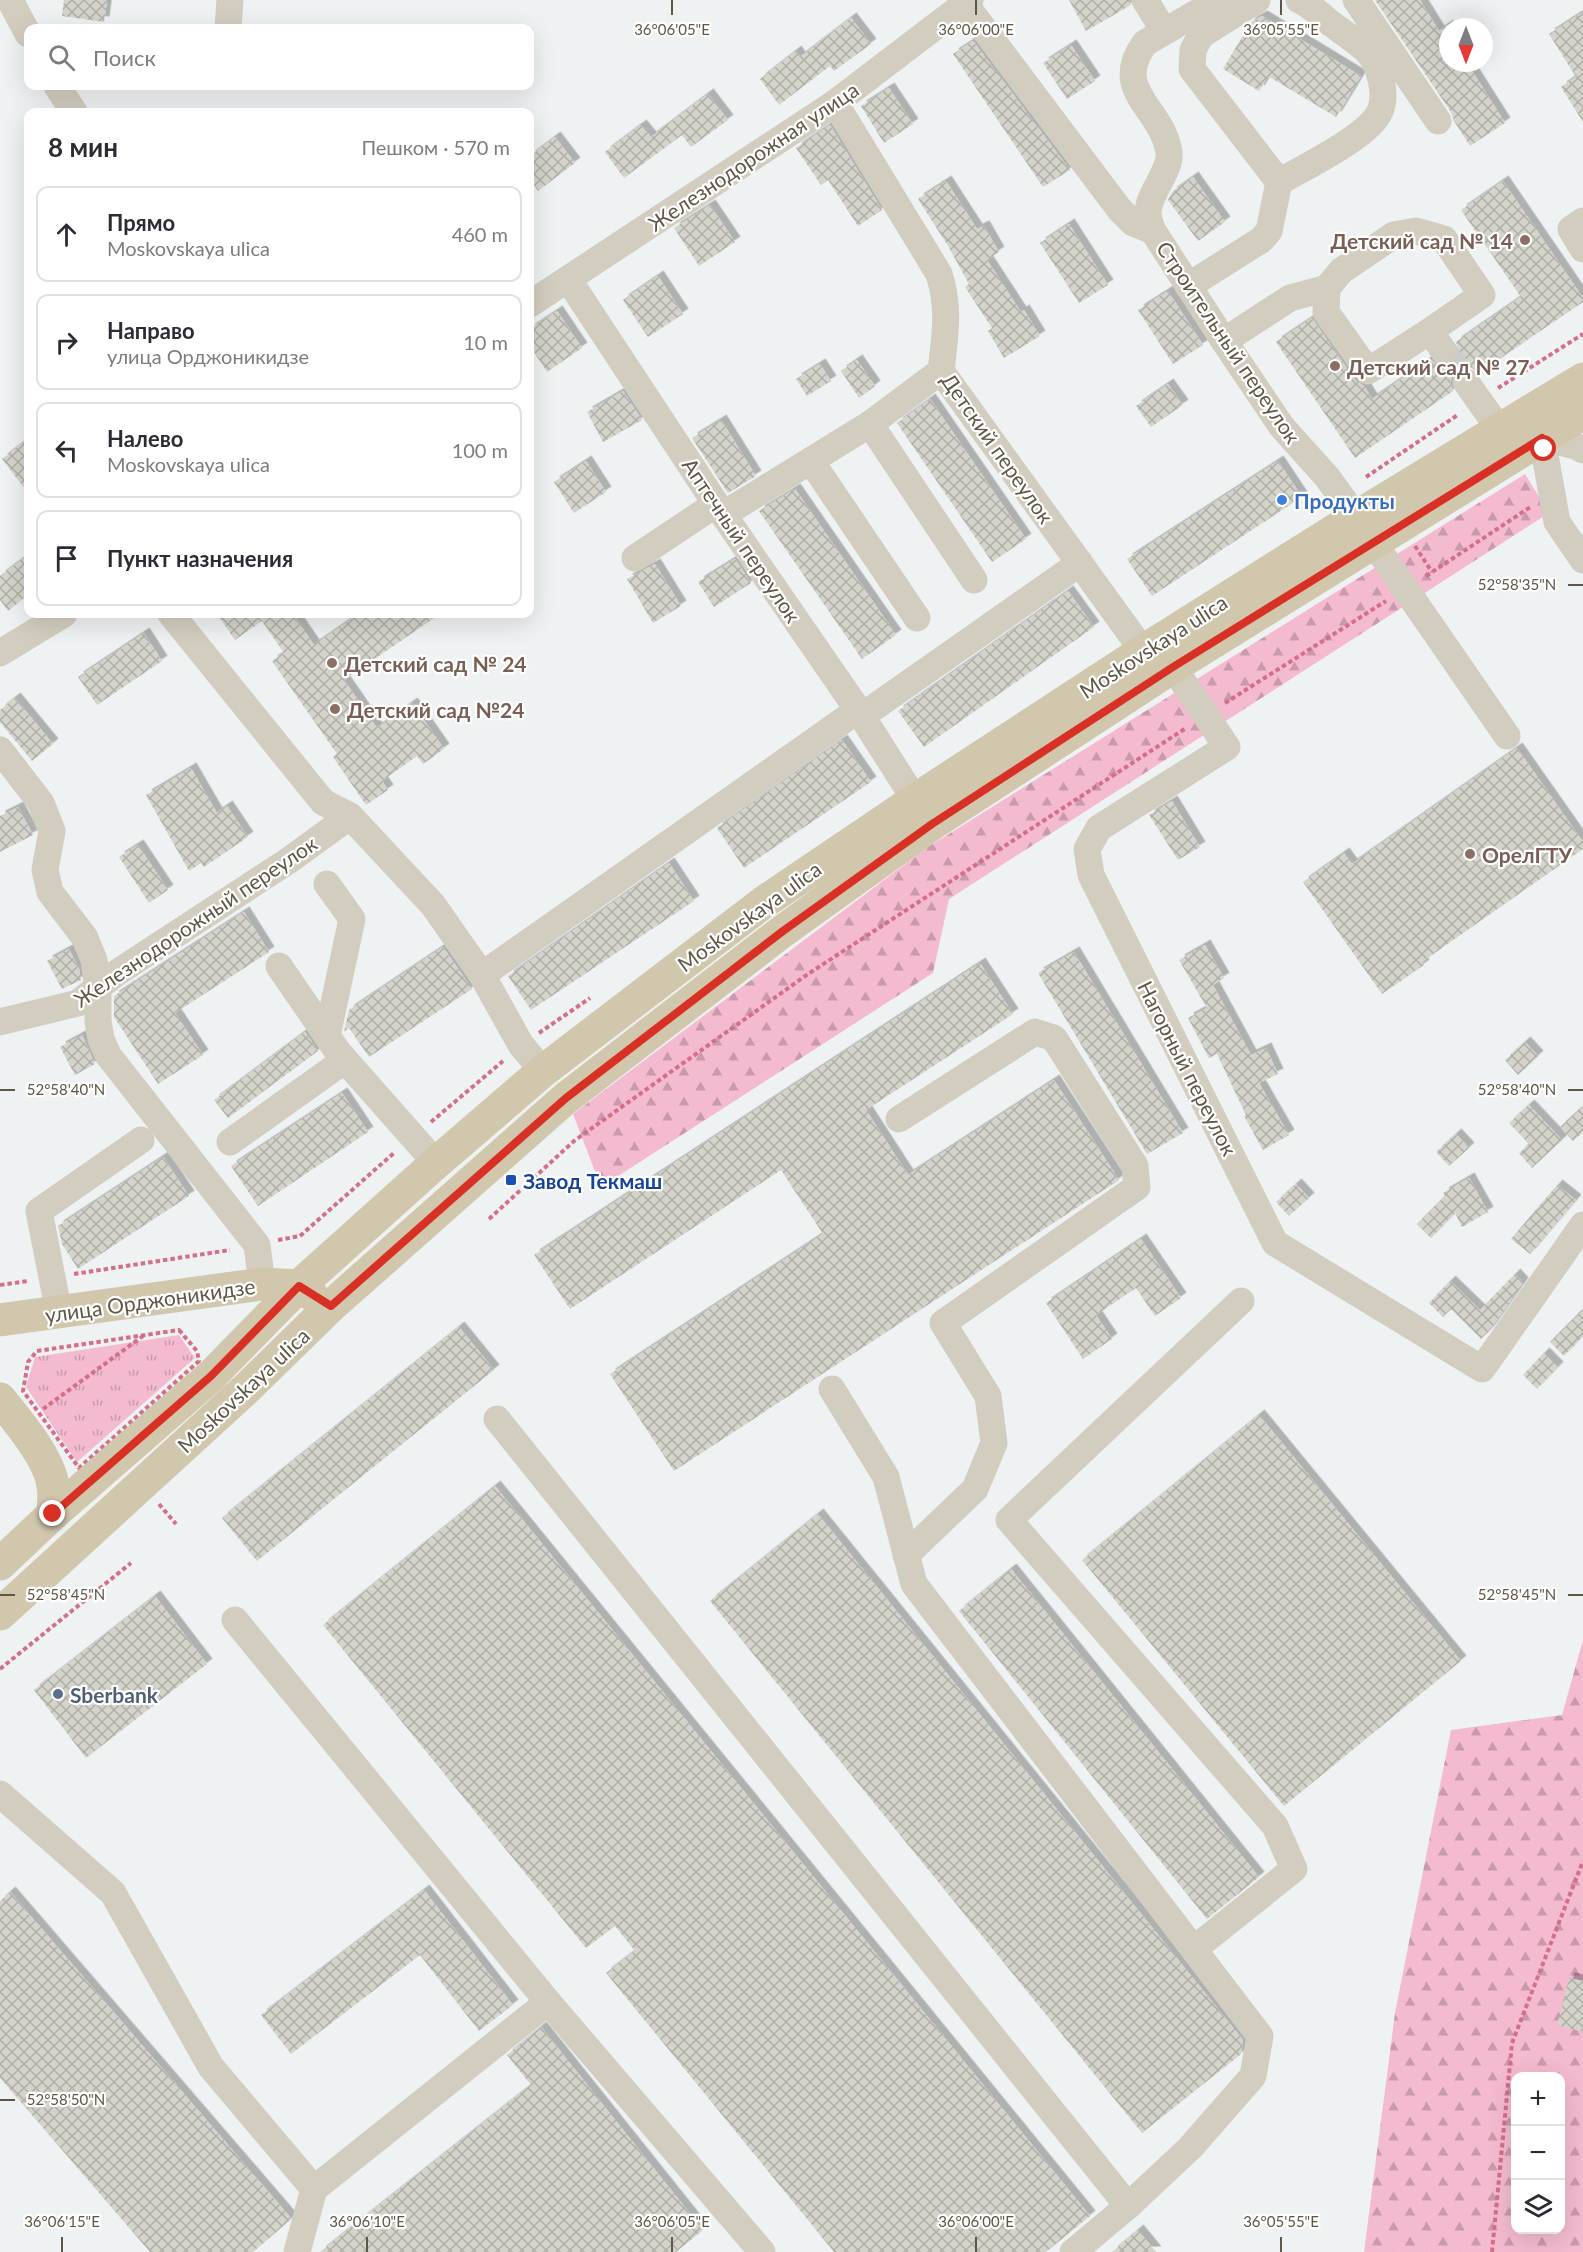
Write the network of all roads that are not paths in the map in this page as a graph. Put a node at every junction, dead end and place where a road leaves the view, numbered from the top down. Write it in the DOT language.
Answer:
graph roads {
  1 [pos="10,0"];
  2 [pos="230,0"];
  3 [pos="1144,0"];
  4 [pos="1219,0"];
  5 [pos="1257,0"];
  6 [pos="1299,0"];
  7 [pos="1356,0"];
  8 [pos="968,2"];
  9 [pos="228,24"];
  10 [pos="24,26"];
  11 [pos="1164,32"];
  12 [pos="60,90"];
  13 [pos="835,104"];
  14 [pos="71,108"];
  15 [pos="1438,121"];
  16 [pos="1279,182"];
  17 [pos="1583,221"];
  18 [pos="1153,231"];
  19 [pos="1583,249"];
  20 [pos="568,279"];
  21 [pos="1188,286"];
  22 [pos="1327,288"];
  23 [pos="534,301"];
  24 [pos="1224,341"];
  25 [pos="941,371"];
  26 [pos="1583,379"];
  27 [pos="1466,382"];
  28 [pos="1583,413"];
  29 [pos="870,424"];
  30 [pos="1500,430"];
  31 [pos="1542,438"];
  32 [pos="1583,450"];
  33 [pos="811,461"];
  34 [pos="720,509"];
  35 [pos="1364,529"];
  36 [pos="635,558"];
  37 [pos="1583,560"];
  38 [pos="1080,563"];
  39 [pos="974,580"];
  40 [pos="57,618"];
  41 [pos="174,618"];
  42 [pos="917,618"];
  43 [pos="1143,651"];
  44 [pos="0,653"];
  45 [pos="1173,667"];
  46 [pos="860,713"];
  47 [pos="1507,736"];
  48 [pos="0,750"];
  49 [pos="915,800"];
  50 [pos="350,816"];
  51 [pos="327,884"];
  52 [pos="279,966"];
  53 [pos="482,975"];
  54 [pos="98,988"];
  55 [pos="0,1022"];
  56 [pos="327,1036"];
  57 [pos="345,1060"];
  58 [pos="543,1071"];
  59 [pos="898,1119"];
  60 [pos="141,1140"];
  61 [pos="230,1142"];
  62 [pos="436,1163"];
  63 [pos="1583,1225"];
  64 [pos="262,1284"];
  65 [pos="299,1286"];
  66 [pos="1241,1300"];
  67 [pos="331,1306"];
  68 [pos="59,1312"];
  69 [pos="0,1320"];
  70 [pos="832,1389"];
  71 [pos="0,1399"];
  72 [pos="497,1419"];
  73 [pos="53,1514"];
  74 [pos="906,1555"];
  75 [pos="0,1564"];
  76 [pos="0,1614"];
  77 [pos="235,1620"];
  78 [pos="0,1794"];
  79 [pos="1194,1950"];
  80 [pos="548,2002"];
  81 [pos="314,2189"];
  82 [pos="1128,2206"];
  83 [pos="297,2252"];
  84 [pos="762,2252"];
  85 [pos="1073,2252"];
  1 -- 10 [label="street"];
  2 -- 9 [label="street"];
  3 -- 11 [label="street"];
  4 -- 11 [label="street"];
  5 -- 16 [label="street"];
  6 -- 16 [label="street"];
  7 -- 15 [label="street"];
  8 -- 13 [label="street, Железнодорожная улица"];
  8 -- 18 [label="street, Строительный переулок"];
  11 -- 18 [label="street"];
  12 -- 14 [label="street"];
  13 -- 20 [label="street, Железнодорожная улица"];
  13 -- 25 [label="street, Детский переулок"];
  16 -- 21 [label="street"];
  17 -- 19 [label="street"];
  18 -- 21 [label="street, Строительный переулок"];
  20 -- 23 [label="street, Железнодорожная улица"];
  20 -- 34 [label="street, Аптечный переулок"];
  21 -- 24 [label="street, Строительный переулок"];
  22 -- 22 [label="street"];
  22 -- 24 [label="street"];
  24 -- 35 [label="street, Строительный переулок"];
  25 -- 29 [label="street"];
  25 -- 38 [label="street, Детский переулок"];
  26 -- 30 [label="main road, Moskovskaya ulica"];
  27 -- 30 [label="street"];
  28 -- 31 [label="main road, Moskovskaya ulica"];
  29 -- 33 [label="street"];
  29 -- 39 [label="street"];
  30 -- 35 [label="main road, Moskovskaya ulica"];
  31 -- 32 [label="street"];
  31 -- 35 [label="main road, Moskovskaya ulica"];
  31 -- 37 [label="street"];
  33 -- 34 [label="street"];
  33 -- 42 [label="street"];
  34 -- 36 [label="street"];
  34 -- 46 [label="street, Аптечный переулок"];
  35 -- 43 [label="main road, Moskovskaya ulica"];
  35 -- 45 [label="main road, Moskovskaya ulica"];
  35 -- 47 [label="street, Строительный переулок"];
  38 -- 43 [label="street, Детский переулок"];
  38 -- 46 [label="street"];
  40 -- 44 [label="street"];
  41 -- 50 [label="street"];
  43 -- 49 [label="main road, Moskovskaya ulica"];
  45 -- 63 [label="street, Нагорный переулок"];
  45 -- 67 [label="main road, Moskovskaya ulica"];
  46 -- 49 [label="street, Аптечный переулок"];
  46 -- 53 [label="street"];
  48 -- 54 [label="street"];
  49 -- 58 [label="main road, Moskovskaya ulica"];
  50 -- 53 [label="street"];
  50 -- 54 [label="street, Железнодорожный переулок"];
  51 -- 56 [label="street"];
  52 -- 56 [label="street"];
  53 -- 58 [label="street"];
  54 -- 55 [label="street, Железнодорожный переулок"];
  54 -- 64 [label="street"];
  56 -- 57 [label="street"];
  57 -- 61 [label="street"];
  57 -- 62 [label="street"];
  58 -- 62 [label="main road, Moskovskaya ulica"];
  59 -- 74 [label="street"];
  60 -- 68 [label="street"];
  62 -- 65 [label="main road, Moskovskaya ulica"];
  64 -- 65 [label="main road, улица Орджоникидзе"];
  64 -- 68 [label="main road, улица Орджоникидзе"];
  65 -- 67 [label="main road, улица Орджоникидзе"];
  65 -- 73 [label="main road, Moskovskaya ulica"];
  66 -- 79 [label="street"];
  67 -- 76 [label="main road, Moskovskaya ulica"];
  68 -- 69 [label="main road, улица Орджоникидзе"];
  70 -- 74 [label="street"];
  71 -- 73 [label="main road"];
  72 -- 82 [label="street"];
  73 -- 75 [label="main road, Moskovskaya ulica"];
  74 -- 79 [label="street"];
  77 -- 80 [label="street"];
  78 -- 81 [label="street"];
  79 -- 82 [label="street"];
  80 -- 81 [label="street"];
  80 -- 84 [label="street"];
  81 -- 83 [label="street"];
  82 -- 85 [label="street"];
}
